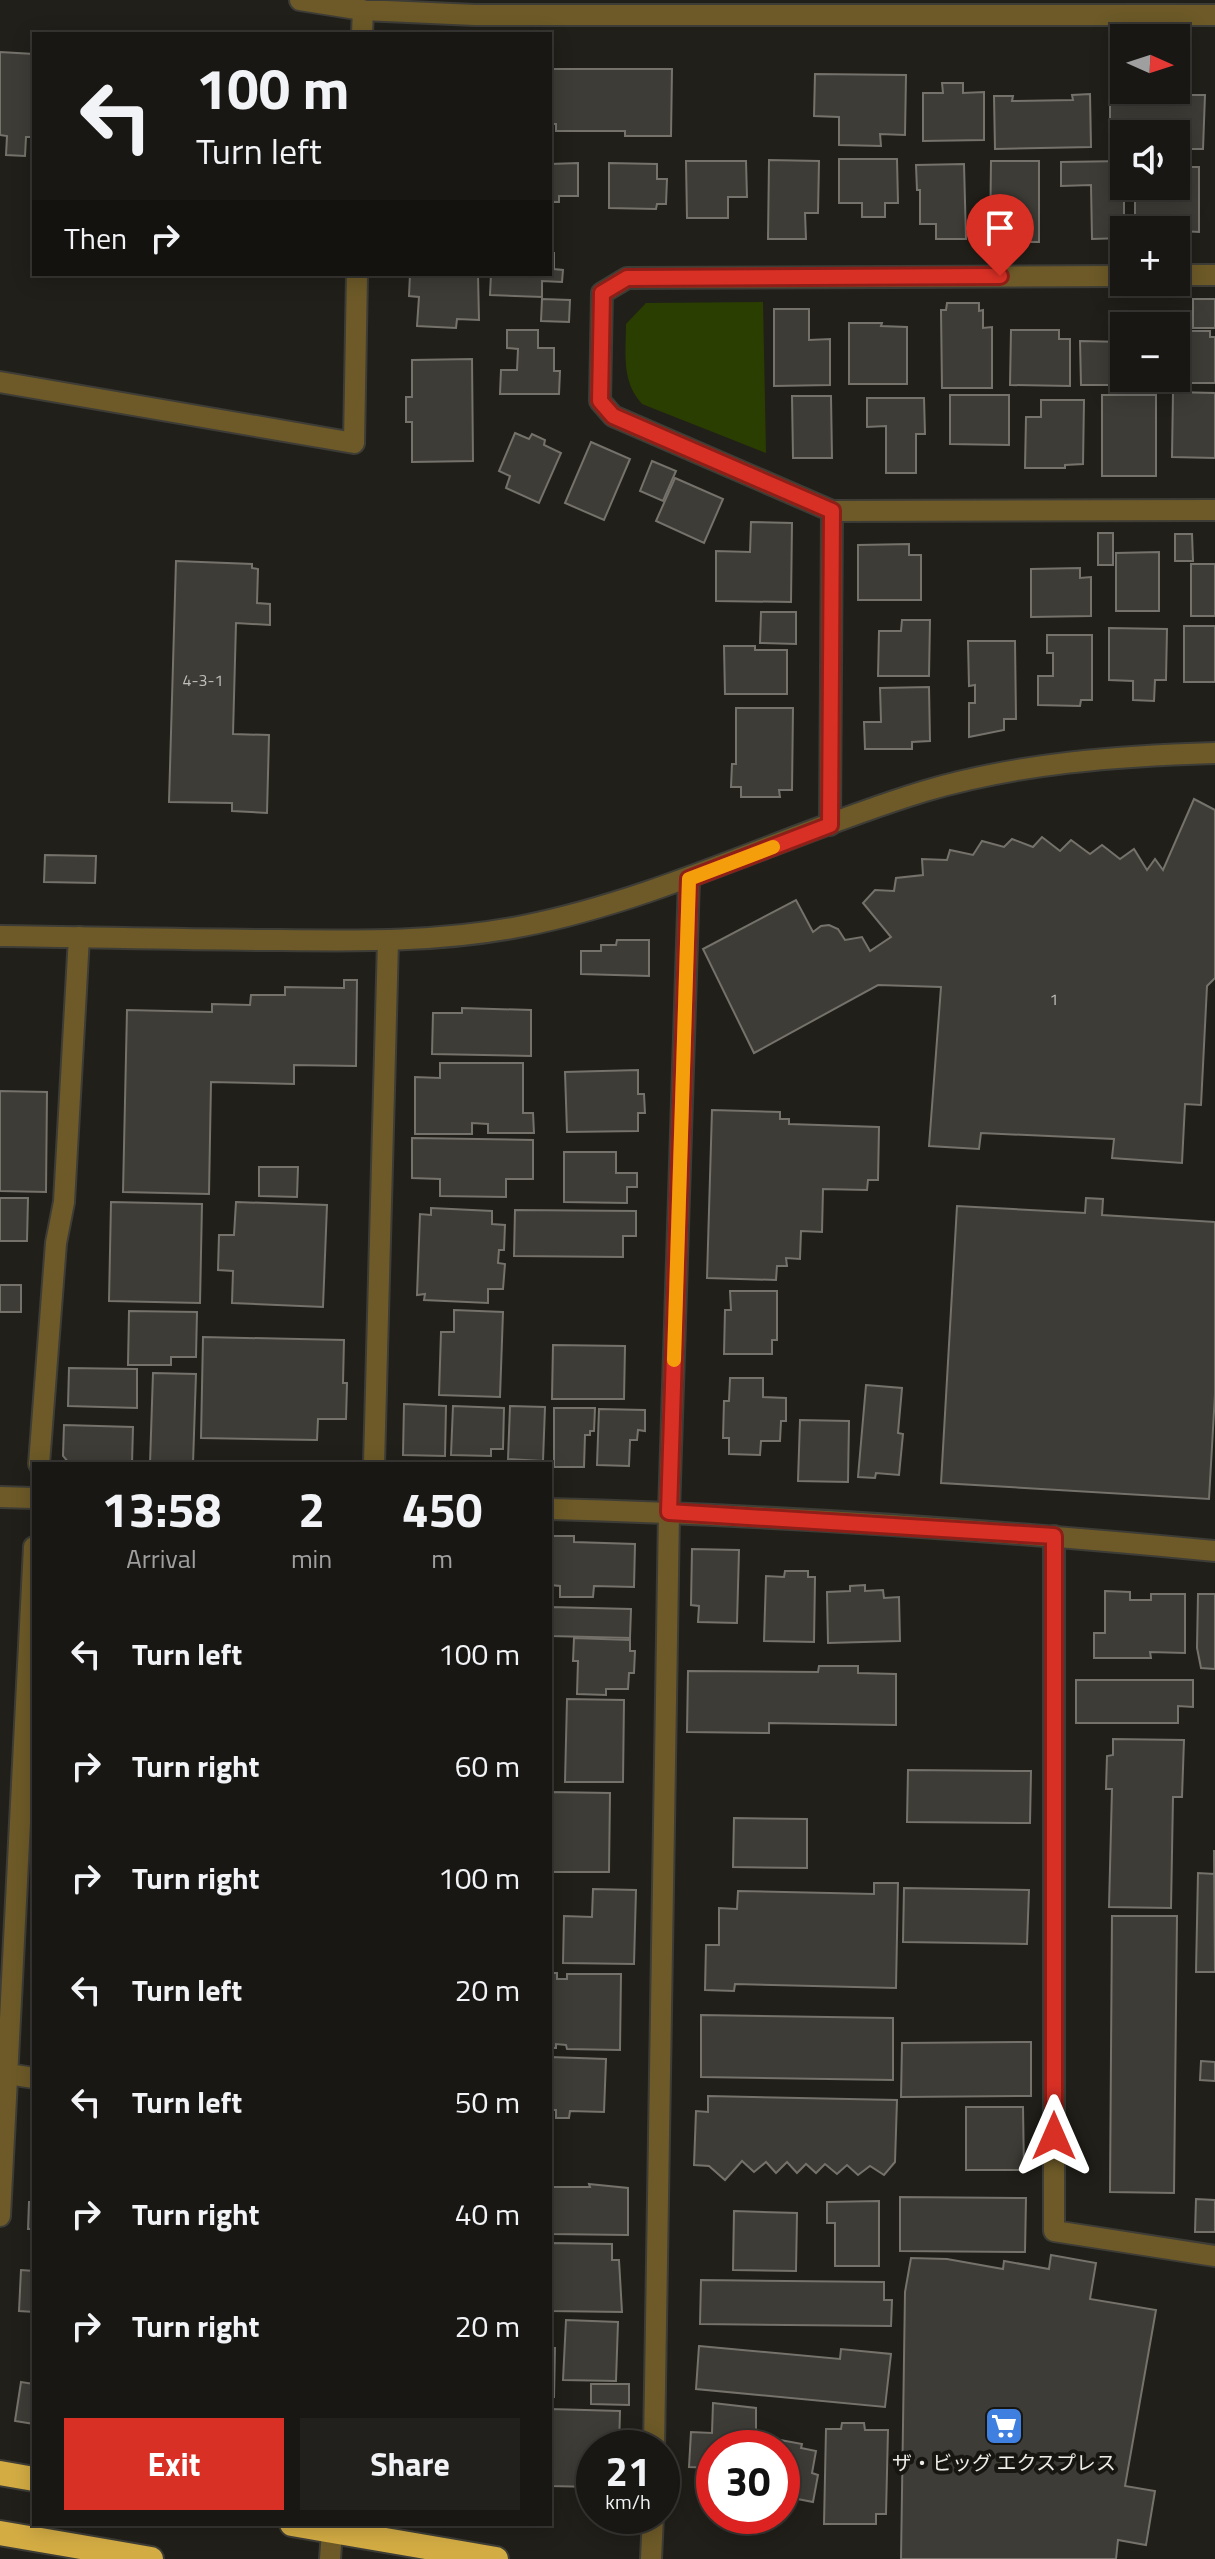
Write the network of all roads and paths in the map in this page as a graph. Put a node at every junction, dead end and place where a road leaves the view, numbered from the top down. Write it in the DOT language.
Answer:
graph roads {
  1 [pos="300,0"];
  2 [pos="476,7"];
  3 [pos="801,7"];
  4 [pos="1110,8"];
  5 [pos="363,10"];
  6 [pos="1215,15"];
  7 [pos="362,32"];
  8 [pos="1190,275"];
  9 [pos="1215,275"];
  10 [pos="357,276"];
  11 [pos="1110,276"];
  12 [pos="0,382"];
  13 [pos="1215,510"];
  14 [pos="832,511"];
  15 [pos="1215,753"];
  16 [pos="830,825"];
  17 [pos="689,879"];
  18 [pos="0,936"];
  19 [pos="79,937"];
  20 [pos="388,941"];
  21 [pos="39,1462"];
  22 [pos="374,1462"];
  23 [pos="0,1497"];
  24 [pos="32,1498"];
  25 [pos="552,1509"];
  26 [pos="669,1512"];
  27 [pos="1054,1536"];
  28 [pos="1215,1551"];
  29 [pos="32,1588"];
  30 [pos="8,2074"];
  31 [pos="32,2078"];
  32 [pos="0,2216"];
  33 [pos="1215,2256"];
  34 [pos="654,2430"];
  35 [pos="0,2473"];
  36 [pos="32,2479"];
  37 [pos="303,2526"];
  38 [pos="332,2531"];
  39 [pos="0,2533"];
  40 [pos="652,2534"];
  41 [pos="151,2559"];
  42 [pos="330,2559"];
  43 [pos="496,2559"];
  44 [pos="651,2559"];
  1 -- 5 [label="street"];
  2 -- 3 [label="street"];
  2 -- 5 [label="street"];
  3 -- 4 [label="street"];
  4 -- 6 [label="street"];
  5 -- 7 [label="street"];
  8 -- 9 [label="street"];
  10 -- 12 [label="street"];
  11 -- 14 [label="street"];
  13 -- 14 [label="street"];
  14 -- 16 [label="street"];
  15 -- 16 [label="street"];
  16 -- 17 [label="street"];
  17 -- 20 [label="street"];
  17 -- 26 [label="street"];
  18 -- 19 [label="street"];
  19 -- 20 [label="street"];
  19 -- 21 [label="street"];
  20 -- 22 [label="street"];
  23 -- 24 [label="street"];
  25 -- 26 [label="street"];
  26 -- 27 [label="street"];
  26 -- 34 [label="street"];
  27 -- 28 [label="street"];
  27 -- 33 [label="street"];
  29 -- 30 [label="street"];
  30 -- 31 [label="street"];
  30 -- 32 [label="street"];
  35 -- 36 [label="highway"];
  37 -- 38 [label="highway"];
  38 -- 42 [label="street"];
  38 -- 43 [label="highway"];
  39 -- 41 [label="highway"];
  40 -- 44 [label="street"];
}
